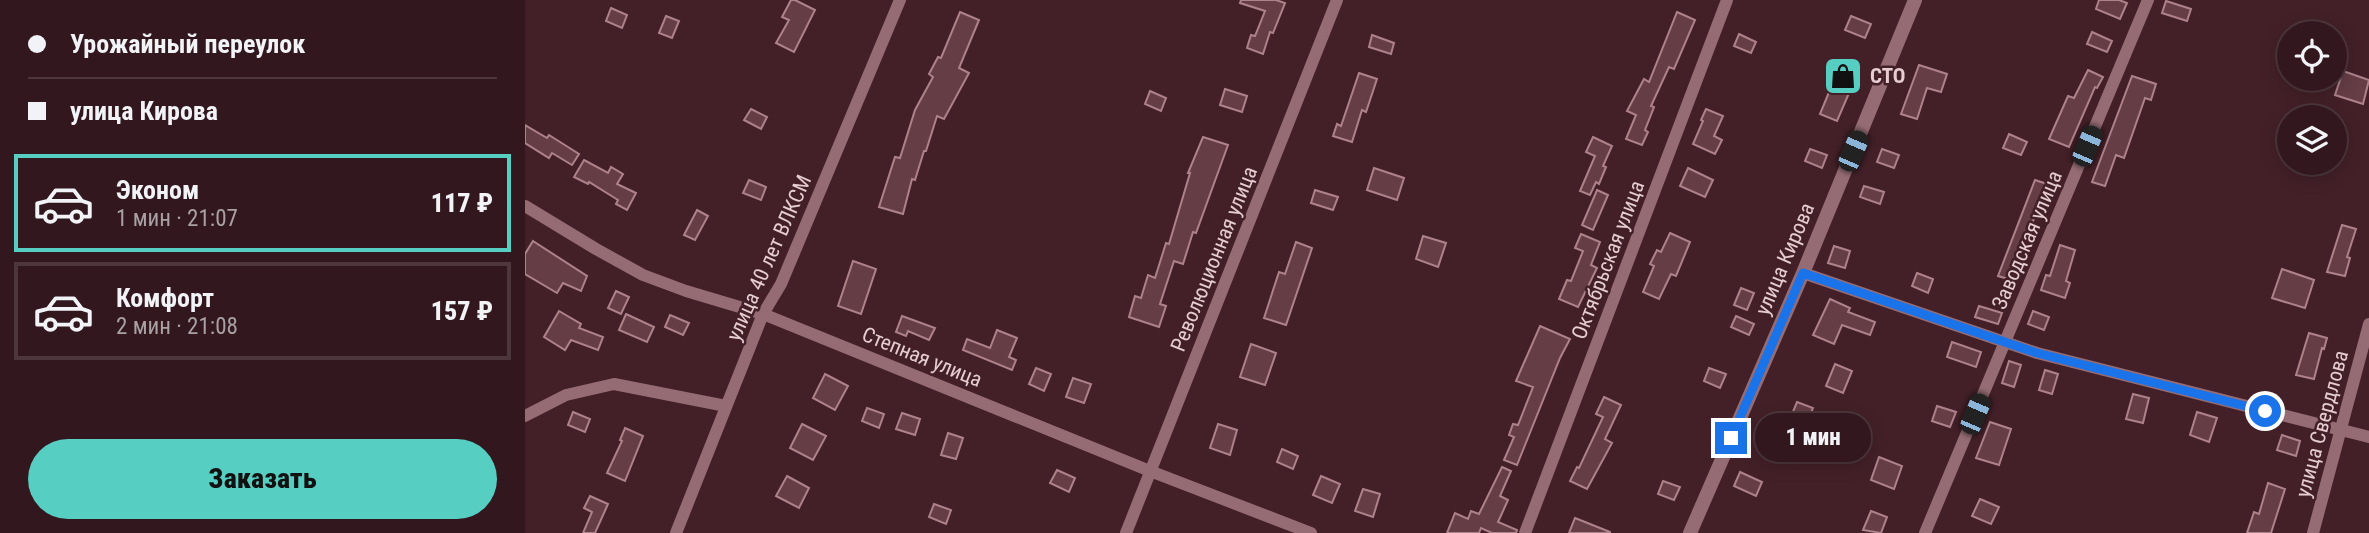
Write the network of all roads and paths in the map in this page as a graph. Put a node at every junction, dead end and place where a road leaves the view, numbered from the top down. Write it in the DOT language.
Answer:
graph roads {
  1 [pos="900,0"];
  2 [pos="1337,0"];
  3 [pos="1727,0"];
  4 [pos="2148,0"];
  5 [pos="1910,2"];
  6 [pos="525,206"];
  7 [pos="1803,273"];
  8 [pos="763,314"];
  9 [pos="2369,324"];
  10 [pos="2005,342"];
  11 [pos="726,406"];
  12 [pos="525,416"];
  13 [pos="2341,430"];
  14 [pos="2369,437"];
  15 [pos="1150,471"];
  16 [pos="676,533"];
  17 [pos="1126,533"];
  18 [pos="1311,533"];
  19 [pos="1525,533"];
  20 [pos="1690,533"];
  21 [pos="1925,533"];
  22 [pos="2313,533"];
  1 -- 8 [label="street, улица 40 лет ВЛКСМ"];
  2 -- 15 [label="street, Революционная улица"];
  3 -- 19 [label="street, Октябрьская улица"];
  4 -- 10 [label="street, Заводская улица"];
  5 -- 7 [label="street, улица Кирова"];
  6 -- 8 [label="street, Степная улица"];
  7 -- 10 [label="street"];
  7 -- 20 [label="street, улица Кирова"];
  8 -- 11 [label="street, улица 40 лет ВЛКСМ"];
  8 -- 15 [label="street, Степная улица"];
  9 -- 13 [label="street, улица Свердлова"];
  10 -- 13 [label="street"];
  10 -- 21 [label="street, Заводская улица"];
  11 -- 12 [label="street"];
  11 -- 16 [label="street, улица 40 лет ВЛКСМ"];
  13 -- 14 [label="street"];
  13 -- 22 [label="street, улица Свердлова"];
  15 -- 17 [label="street, Революционная улица"];
  15 -- 18 [label="street, Степная улица"];
}
